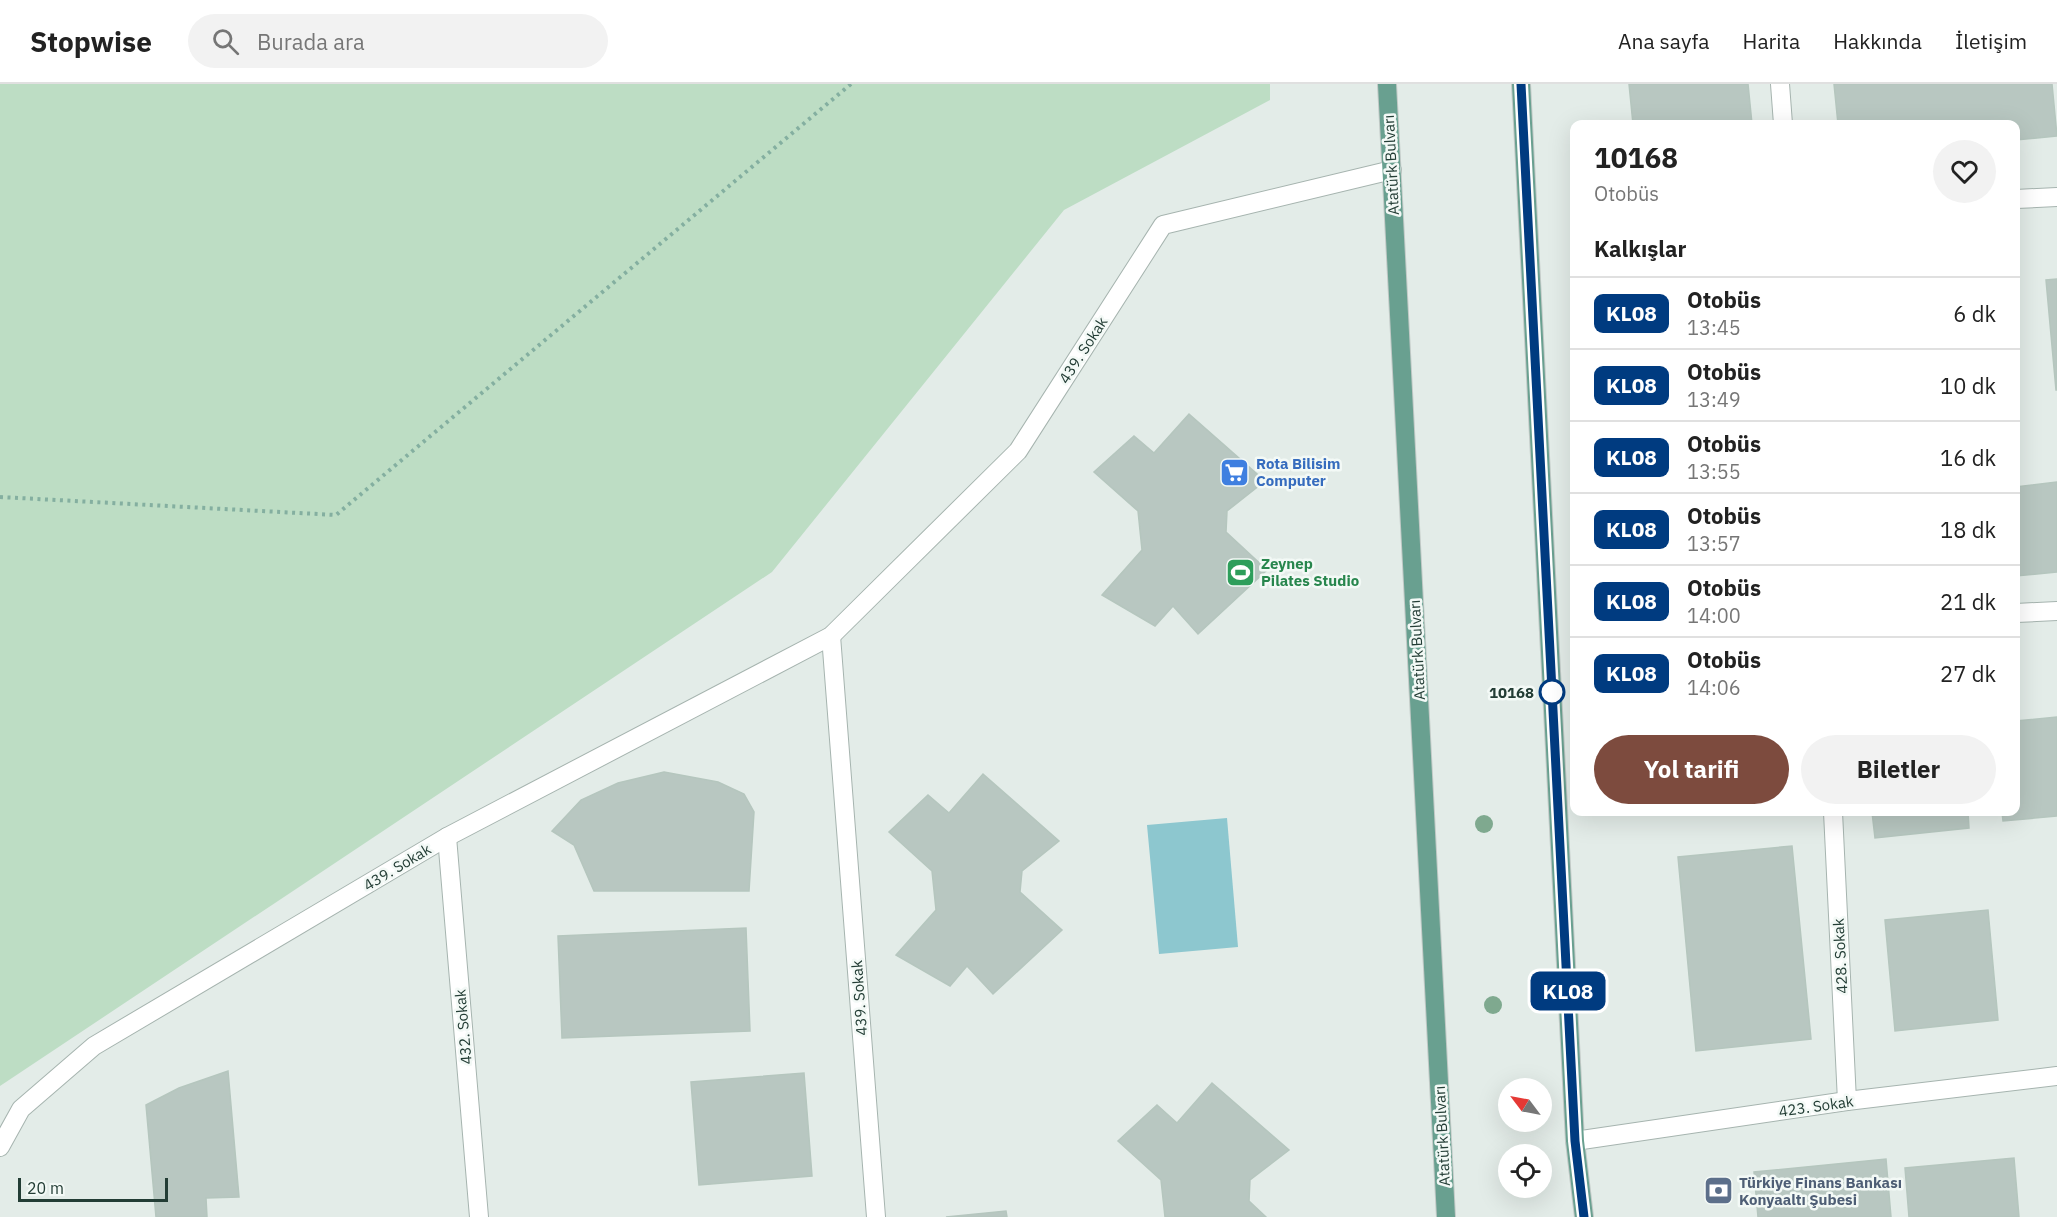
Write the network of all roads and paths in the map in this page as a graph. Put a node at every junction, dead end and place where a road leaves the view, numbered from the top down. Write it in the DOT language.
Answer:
graph roads {
  1 [pos="851,84"];
  2 [pos="1387,84"];
  3 [pos="1521,84"];
  4 [pos="1780,84"];
  5 [pos="1784,120"];
  6 [pos="1392,170"];
  7 [pos="2057,197"];
  8 [pos="2020,199"];
  9 [pos="0,497"];
  10 [pos="2057,611"];
  11 [pos="2020,613"];
  12 [pos="831,636"];
  13 [pos="1833,816"];
  14 [pos="447,837"];
  15 [pos="2057,1076"];
  16 [pos="1847,1101"];
  17 [pos="1575,1141"];
  18 [pos="0,1147"];
  19 [pos="479,1217"];
  20 [pos="876,1217"];
  21 [pos="1446,1217"];
  22 [pos="1584,1217"];
  1 -- 9 [label="path"];
  2 -- 6 [label="main road, Atatürk Bulvarı"];
  3 -- 17 [label="main road"];
  4 -- 5 [label="street"];
  6 -- 12 [label="street, 439. Sokak"];
  6 -- 21 [label="main road, Atatürk Bulvarı"];
  7 -- 8 [label="street"];
  10 -- 11 [label="street"];
  12 -- 14 [label="street, 439. Sokak"];
  12 -- 20 [label="street, 439. Sokak"];
  13 -- 16 [label="street, 428. Sokak"];
  14 -- 18 [label="street, 439. Sokak"];
  14 -- 19 [label="street, 432. Sokak"];
  15 -- 16 [label="street, 423. Sokak"];
  16 -- 17 [label="street, 423. Sokak"];
  17 -- 22 [label="main road"];
}
